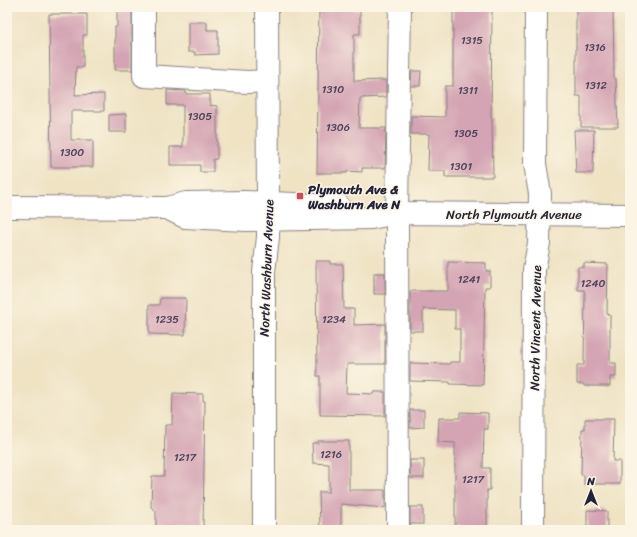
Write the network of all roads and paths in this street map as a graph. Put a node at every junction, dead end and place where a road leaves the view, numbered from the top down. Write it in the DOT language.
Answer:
graph roads {
  1 [pos="144,7"];
  2 [pos="267,7"];
  3 [pos="400,7"];
  4 [pos="536,7"];
  5 [pos="266,81"];
  6 [pos="7,207"];
  7 [pos="268,211"];
  8 [pos="397,213"];
  9 [pos="540,214"];
  10 [pos="630,215"];
  11 [pos="264,530"];
  12 [pos="398,530"];
  13 [pos="533,530"];
  1 -- 5 [label="street"];
  2 -- 5 [label="street, North Washburn Avenue"];
  3 -- 8 [label="street"];
  4 -- 9 [label="street, North Vincent Avenue"];
  5 -- 7 [label="street, North Washburn Avenue"];
  6 -- 7 [label="street, North Plymouth Avenue"];
  7 -- 8 [label="street, North Plymouth Avenue"];
  7 -- 11 [label="street, North Washburn Avenue"];
  8 -- 9 [label="street, North Plymouth Avenue"];
  8 -- 12 [label="street"];
  9 -- 10 [label="street, North Plymouth Avenue"];
  9 -- 13 [label="street, North Vincent Avenue"];
}
